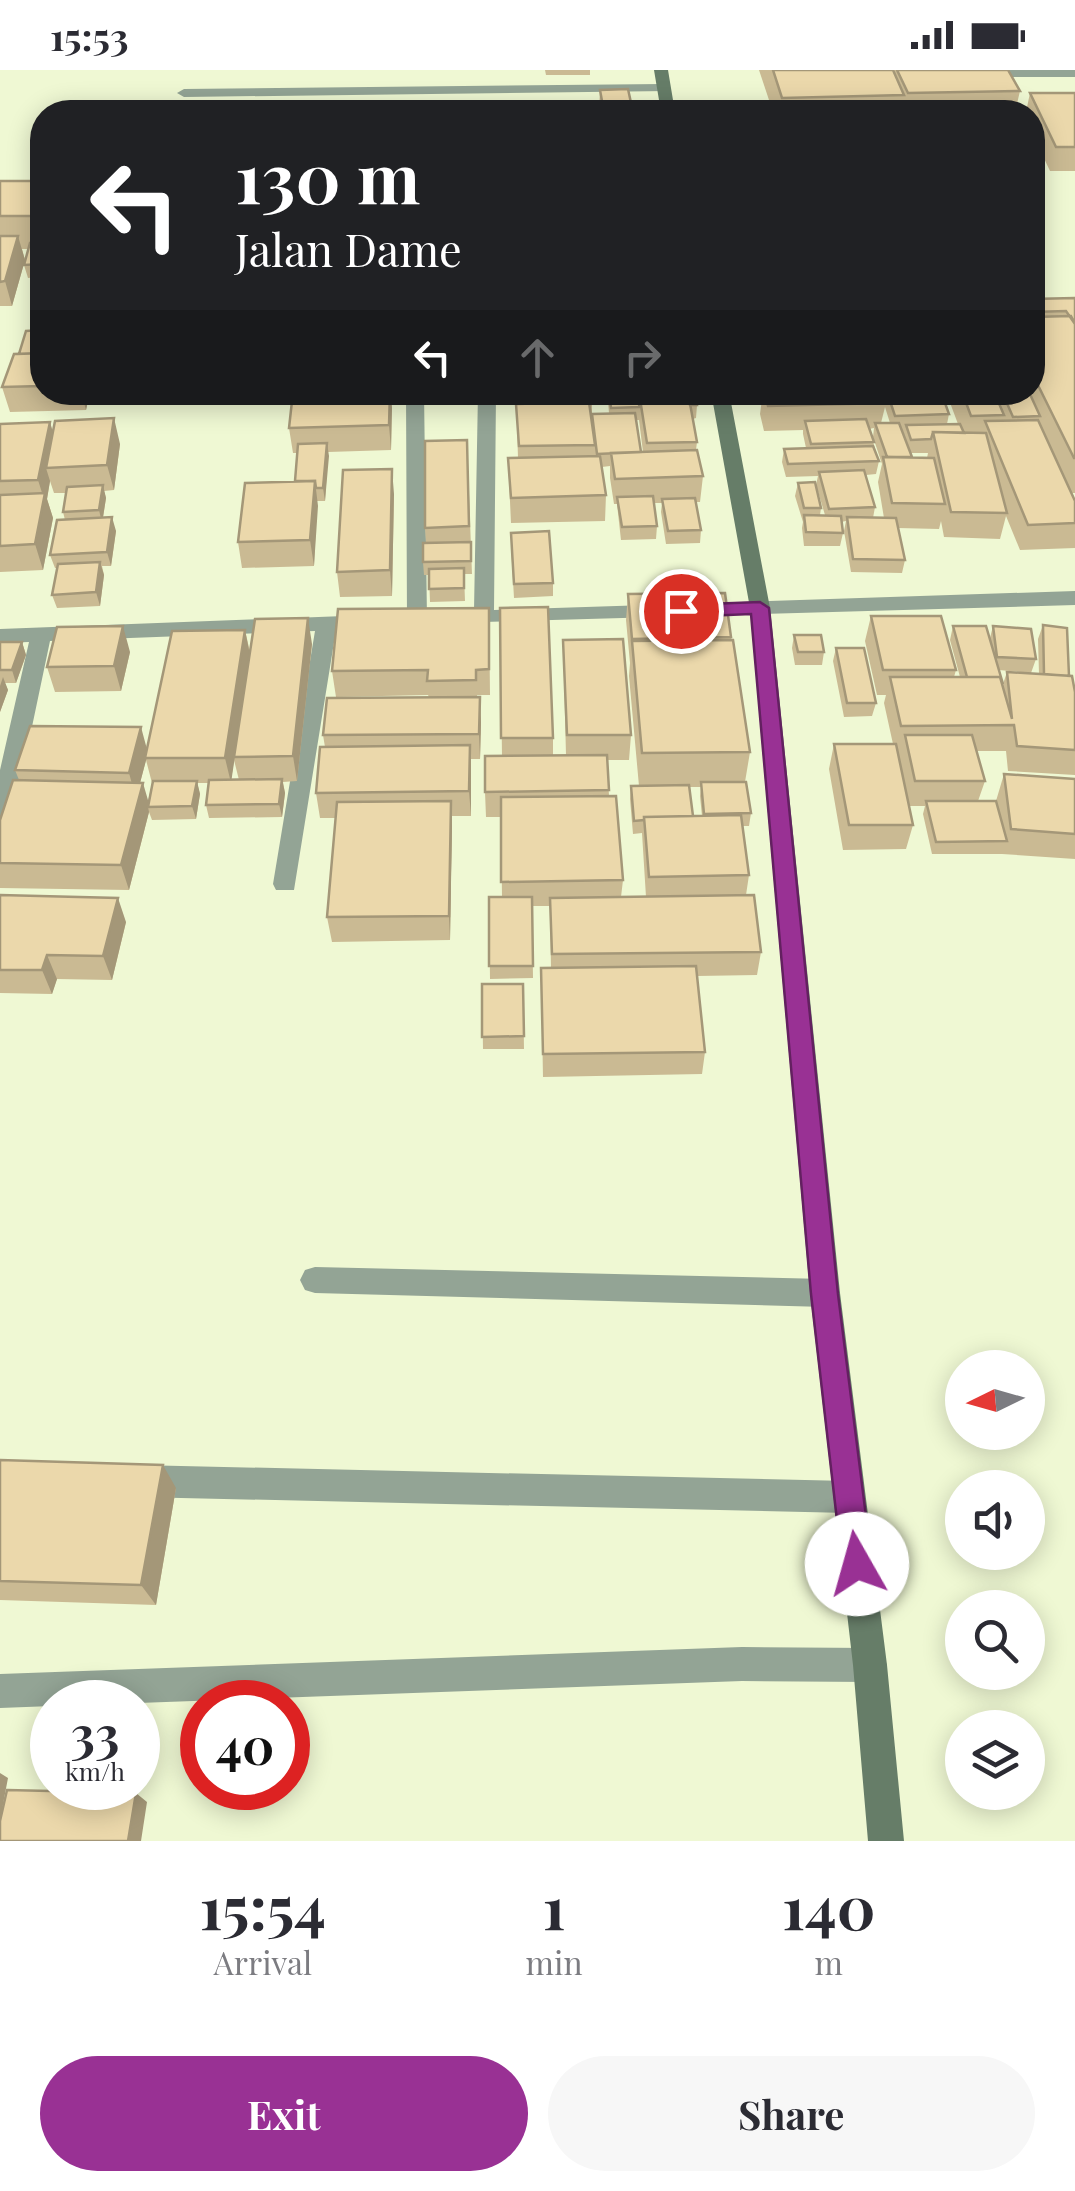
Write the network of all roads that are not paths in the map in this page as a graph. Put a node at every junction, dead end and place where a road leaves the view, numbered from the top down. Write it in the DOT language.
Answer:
graph roads {
  1 [pos="661,70"];
  2 [pos="1011,73"];
  3 [pos="1075,73"];
  4 [pos="663,88"];
  5 [pos="184,94"];
  6 [pos="666,100"];
  7 [pos="414,405"];
  8 [pos="486,405"];
  9 [pos="722,405"];
  10 [pos="1075,598"];
  11 [pos="760,608"];
  12 [pos="484,617"];
  13 [pos="417,620"];
  14 [pos="328,623"];
  15 [pos="41,634"];
  16 [pos="0,636"];
  17 [pos="0,822"];
  18 [pos="285,884"];
  19 [pos="315,1280"];
  20 [pos="824,1294"];
  21 [pos="99,1480"];
  22 [pos="848,1497"];
  23 [pos="870,1665"];
  24 [pos="0,1691"];
  25 [pos="886,1841"];
  1 -- 4 [label="street"];
  2 -- 3 [label="street"];
  4 -- 5 [label="street"];
  4 -- 6 [label="street"];
  7 -- 13 [label="street"];
  8 -- 12 [label="street"];
  9 -- 11 [label="street"];
  10 -- 11 [label="street"];
  11 -- 12 [label="street"];
  11 -- 20 [label="street"];
  12 -- 13 [label="street"];
  13 -- 14 [label="street"];
  14 -- 15 [label="street"];
  14 -- 18 [label="street"];
  15 -- 16 [label="street"];
  15 -- 17 [label="street"];
  19 -- 20 [label="street"];
  20 -- 22 [label="street"];
  21 -- 22 [label="street"];
  22 -- 23 [label="street"];
  23 -- 24 [label="street"];
  23 -- 25 [label="street"];
}
